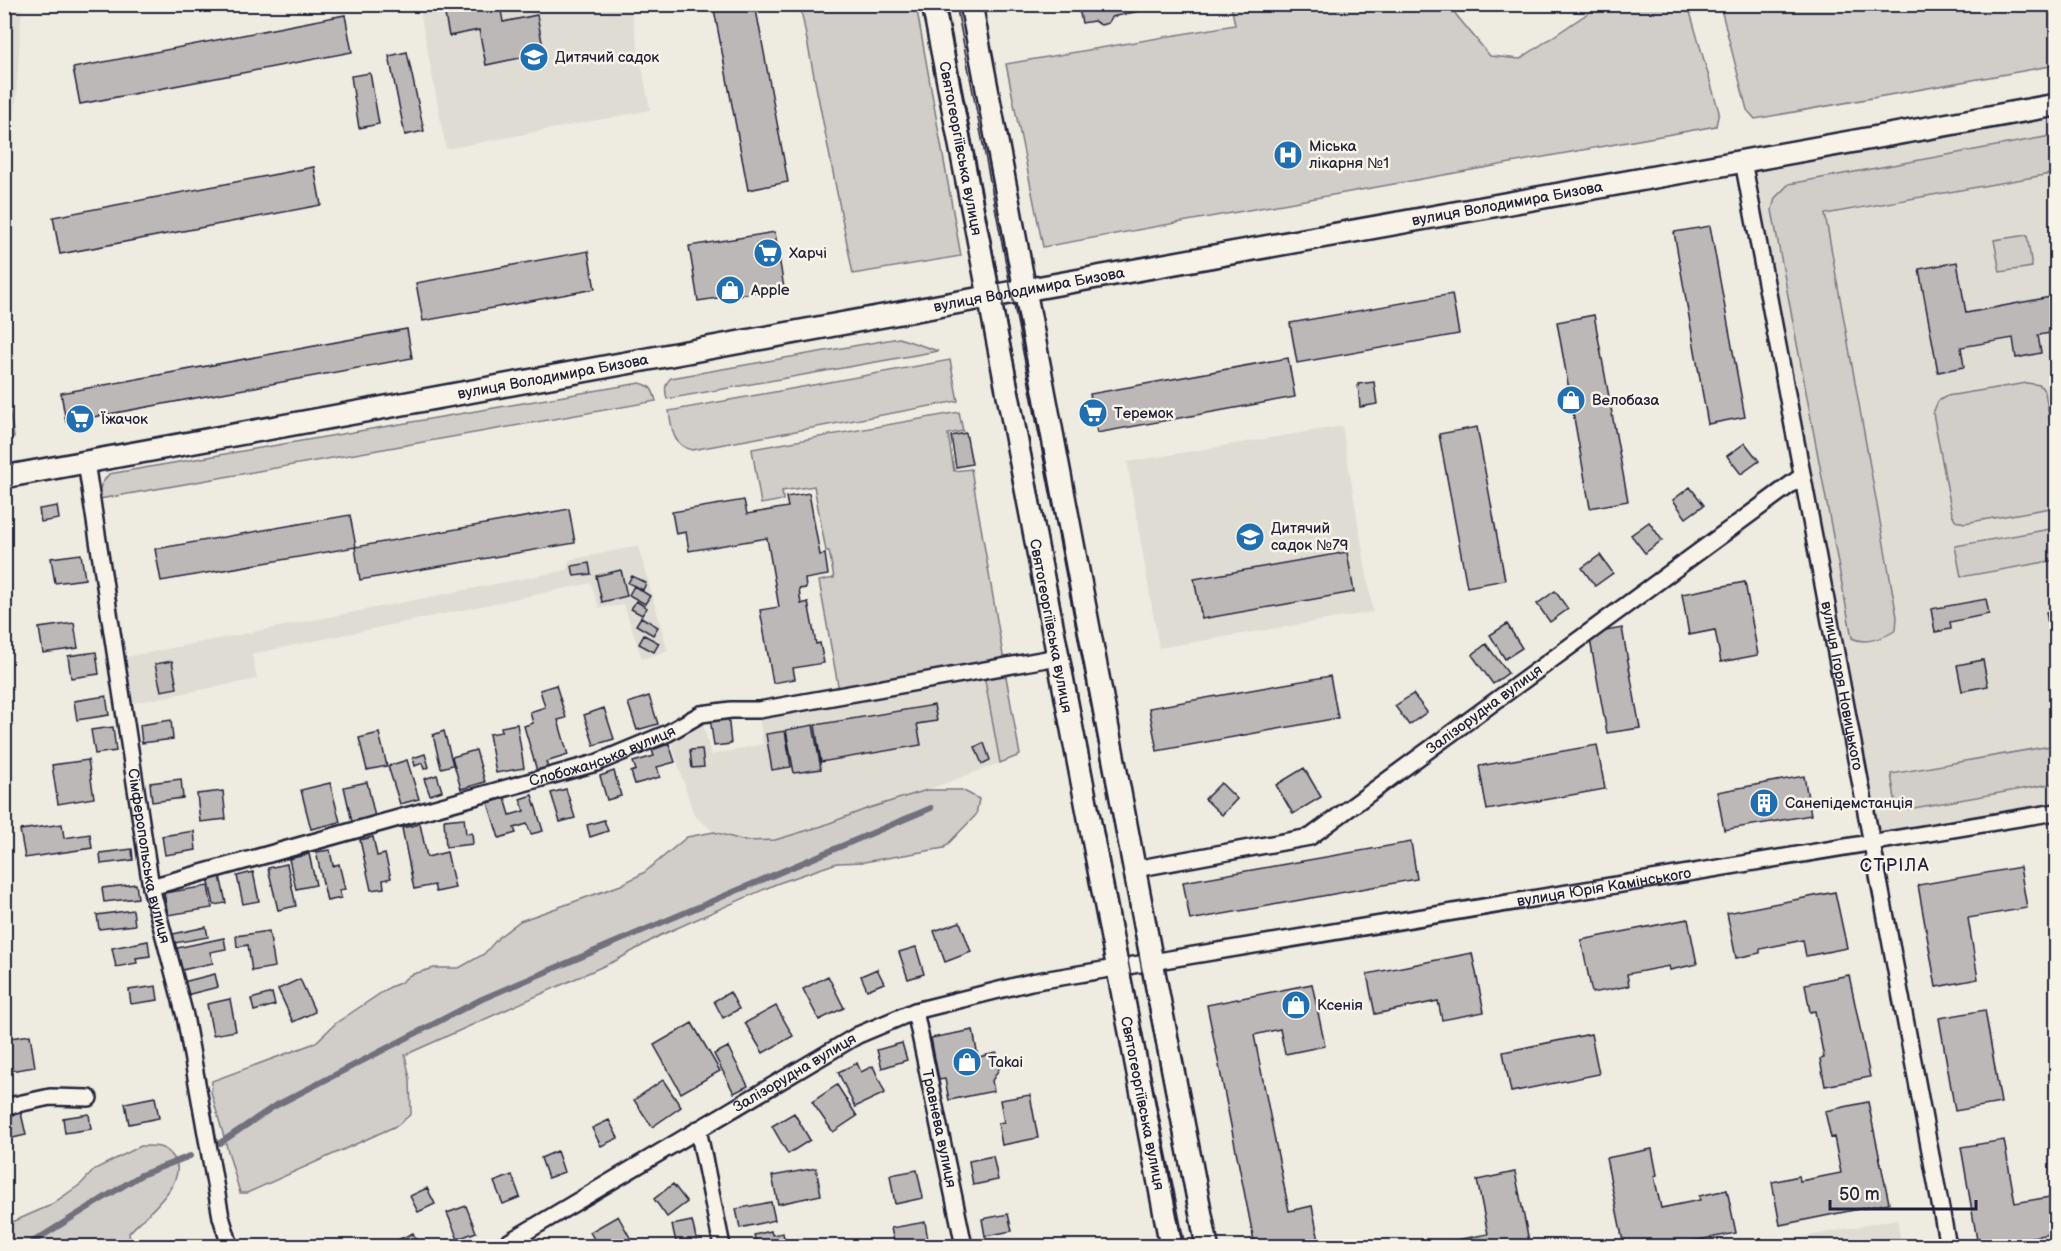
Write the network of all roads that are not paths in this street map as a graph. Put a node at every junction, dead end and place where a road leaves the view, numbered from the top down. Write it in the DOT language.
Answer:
graph roads {
  1 [pos="933,4"];
  2 [pos="971,4"];
  3 [pos="2056,105"];
  4 [pos="1743,161"];
  5 [pos="1025,290"];
  6 [pos="989,296"];
  7 [pos="86,462"];
  8 [pos="1802,476"];
  9 [pos="4,477"];
  10 [pos="1058,657"];
  11 [pos="2056,812"];
  12 [pos="1872,844"];
  13 [pos="1135,869"];
  14 [pos="151,887"];
  15 [pos="1152,962"];
  16 [pos="1115,968"];
  17 [pos="915,1011"];
  18 [pos="89,1098"];
  19 [pos="4,1107"];
  20 [pos="698,1129"];
  21 [pos="230,1246"];
  22 [pos="502,1246"];
  23 [pos="722,1246"];
  24 [pos="964,1246"];
  25 [pos="1171,1246"];
  26 [pos="1207,1246"];
  27 [pos="1948,1246"];
  1 -- 6 [label="main road, Святогеоргіївська вулиця"];
  2 -- 5 [label="main road"];
  3 -- 4 [label="main road, вулиця Володимира Бизова"];
  4 -- 5 [label="main road, вулиця Володимира Бизова"];
  4 -- 8 [label="street, вулиця Ігоря Новицького"];
  5 -- 6 [label="main road, вулиця Володимира Бизова"];
  5 -- 13 [label="main road"];
  6 -- 7 [label="main road, вулиця Володимира Бизова"];
  6 -- 10 [label="main road, Святогеоргіївська вулиця"];
  7 -- 9 [label="main road, вулиця Володимира Бизова"];
  7 -- 14 [label="street, Сімферопольська вулиця"];
  8 -- 12 [label="street, вулиця Ігоря Новицького"];
  8 -- 13 [label="street, Залізорудна вулиця"];
  10 -- 14 [label="street, Слобожанська вулиця"];
  10 -- 16 [label="main road, Святогеоргіївська вулиця"];
  11 -- 12 [label="street, вулиця Юрія Камінського"];
  12 -- 15 [label="street, вулиця Юрія Камінського"];
  12 -- 27 [label="street, вулиця Ігоря Новицького"];
  13 -- 15 [label="main road"];
  14 -- 21 [label="street, Сімферопольська вулиця"];
  15 -- 16 [label="street, вулиця Юрія Камінського"];
  15 -- 26 [label="main road"];
  16 -- 17 [label="street, Залізорудна вулиця"];
  16 -- 25 [label="main road, Святогеоргіївська вулиця"];
  17 -- 20 [label="street, Залізорудна вулиця"];
  17 -- 24 [label="street, Травнева вулиця"];
  18 -- 19 [label="street"];
  20 -- 22 [label="street, Залізорудна вулиця"];
  20 -- 23 [label="street"];
}
